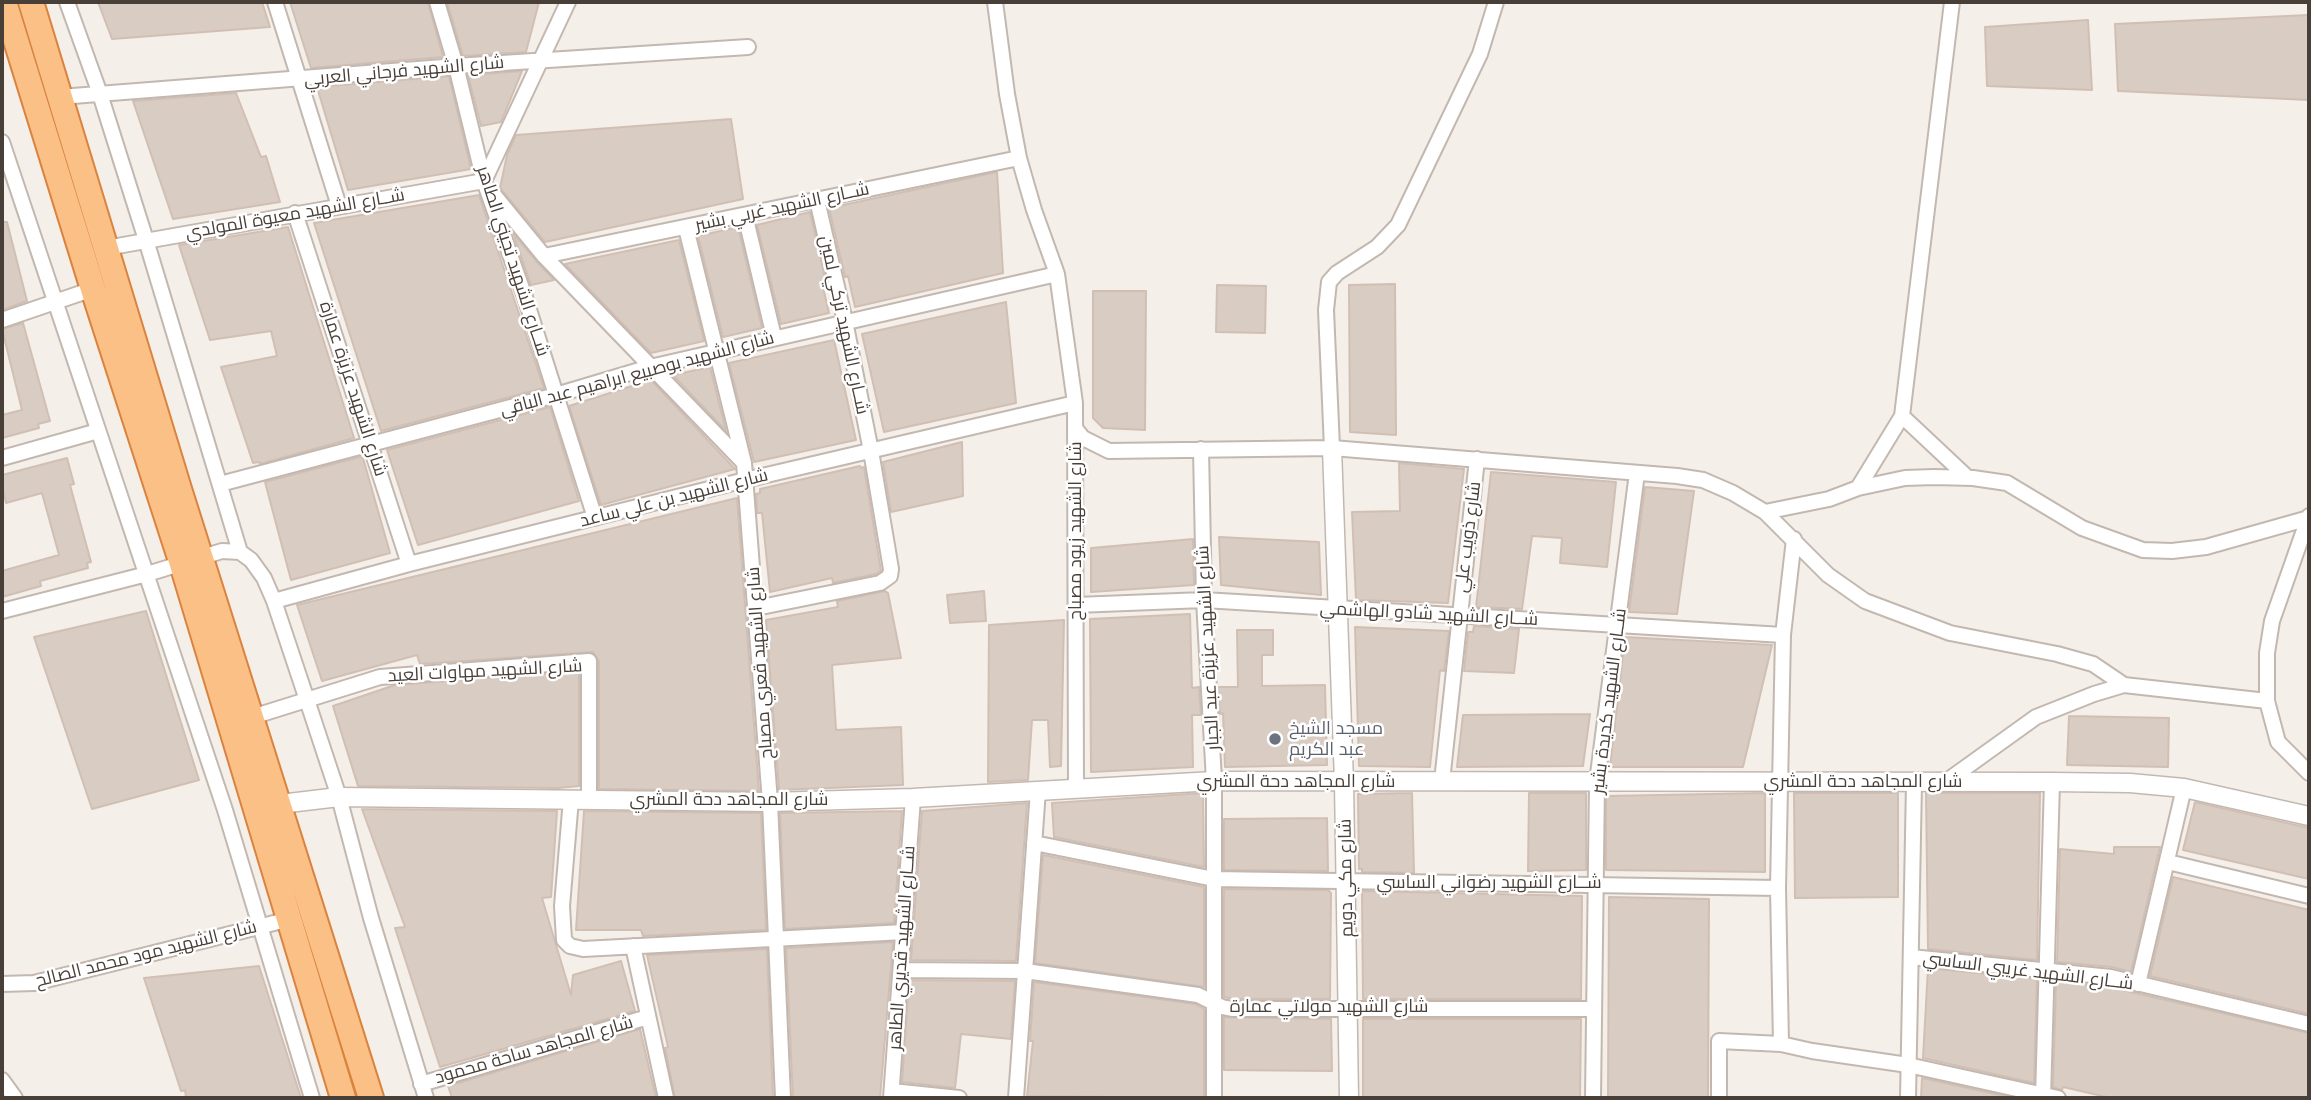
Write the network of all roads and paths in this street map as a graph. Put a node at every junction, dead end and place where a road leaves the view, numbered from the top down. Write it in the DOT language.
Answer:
graph roads {
  1 [pos="4,2"];
  2 [pos="31,2"];
  3 [pos="67,2"];
  4 [pos="275,2"];
  5 [pos="437,2"];
  6 [pos="568,2"];
  7 [pos="995,2"];
  8 [pos="1496,2"];
  9 [pos="1952,2"];
  10 [pos="748,47"];
  11 [pos="540,60"];
  12 [pos="456,65"];
  13 [pos="299,79"];
  14 [pos="100,94"];
  15 [pos="60,97"];
  16 [pos="2,142"];
  17 [pos="1019,158"];
  18 [pos="484,181"];
  19 [pos="8,183"];
  20 [pos="817,200"];
  21 [pos="339,206"];
  22 [pos="295,213"];
  23 [pos="745,215"];
  24 [pos="687,228"];
  25 [pos="146,240"];
  26 [pos="106,248"];
  27 [pos="544,256"];
  28 [pos="1056,274"];
  29 [pos="93,289"];
  30 [pos="55,302"];
  31 [pos="2,320"];
  32 [pos="845,321"];
  33 [pos="774,337"];
  34 [pos="715,350"];
  35 [pos="650,366"];
  36 [pos="556,395"];
  37 [pos="1076,403"];
  38 [pos="1902,416"];
  39 [pos="1075,428"];
  40 [pos="98,431"];
  41 [pos="370,444"];
  42 [pos="1332,448"];
  43 [pos="1200,449"];
  44 [pos="871,451"];
  45 [pos="2,458"];
  46 [pos="1477,459"];
  47 [pos="744,463"];
  48 [pos="1637,473"];
  49 [pos="1967,477"];
  50 [pos="745,480"];
  51 [pos="220,484"];
  52 [pos="1858,488"];
  53 [pos="1765,512"];
  54 [pos="2309,517"];
  55 [pos="595,518"];
  56 [pos="1794,539"];
  57 [pos="240,552"];
  58 [pos="192,560"];
  59 [pos="410,564"];
  60 [pos="146,574"];
  61 [pos="1204,600"];
  62 [pos="274,601"];
  63 [pos="1076,605"];
  64 [pos="756,608"];
  65 [pos="1336,609"];
  66 [pos="2,611"];
  67 [pos="1458,614"];
  68 [pos="1617,626"];
  69 [pos="1783,635"];
  70 [pos="2124,685"];
  71 [pos="307,700"];
  72 [pos="2267,701"];
  73 [pos="252,717"];
  74 [pos="2309,773"];
  75 [pos="1214,781"];
  76 [pos="1442,781"];
  77 [pos="1344,782"];
  78 [pos="1597,782"];
  79 [pos="1780,782"];
  80 [pos="2052,782"];
  81 [pos="1914,783"];
  82 [pos="1944,783"];
  83 [pos="2184,788"];
  84 [pos="1076,789"];
  85 [pos="1038,790"];
  86 [pos="339,797"];
  87 [pos="913,798"];
  88 [pos="580,799"];
  89 [pos="770,802"];
  90 [pos="280,804"];
  91 [pos="2309,816"];
  92 [pos="1034,844"];
  93 [pos="2168,862"];
  94 [pos="1214,879"];
  95 [pos="1346,882"];
  96 [pos="1596,884"];
  97 [pos="1778,888"];
  98 [pos="2309,896"];
  99 [pos="290,919"];
  100 [pos="260,926"];
  101 [pos="904,932"];
  102 [pos="776,939"];
  103 [pos="633,946"];
  104 [pos="1911,957"];
  105 [pos="901,970"];
  106 [pos="1025,971"];
  107 [pos="2047,971"];
  108 [pos="2,984"];
  109 [pos="2138,984"];
  110 [pos="1214,1004"];
  111 [pos="1348,1007"];
  112 [pos="1594,1009"];
  113 [pos="648,1017"];
  114 [pos="2309,1024"];
  115 [pos="1781,1044"];
  116 [pos="1909,1065"];
  117 [pos="2,1080"];
  118 [pos="421,1084"];
  119 [pos="892,1095"];
  120 [pos="2043,1096"];
  121 [pos="15,1098"];
  122 [pos="312,1098"];
  123 [pos="344,1098"];
  124 [pos="371,1098"];
  125 [pos="426,1098"];
  126 [pos="666,1098"];
  127 [pos="783,1098"];
  128 [pos="959,1098"];
  129 [pos="1016,1098"];
  130 [pos="1214,1098"];
  131 [pos="1349,1098"];
  132 [pos="1592,1098"];
  133 [pos="1719,1098"];
  134 [pos="1908,1098"];
  135 [pos="2058,1098"];
  1 -- 29 [label="highway"];
  2 -- 15 [label="highway"];
  3 -- 14 [label="street"];
  4 -- 13 [label="street"];
  5 -- 12 [label="street, شــارع الشهيد تجيني الطاهر"];
  6 -- 11 [label="street"];
  7 -- 17 [label="street, شارع الشهيد زيود مصباح"];
  8 -- 42 [label="street"];
  9 -- 38 [label="street"];
  10 -- 11 [label="street, شارع الشهيد فرجاني العربي"];
  11 -- 12 [label="street, شارع الشهيد فرجاني العربي"];
  11 -- 18 [label="street"];
  12 -- 13 [label="street, شارع الشهيد فرجاني العربي"];
  12 -- 18 [label="street, شــارع الشهيد تجيني الطاهر"];
  13 -- 14 [label="street, شارع الشهيد فرجاني العربي"];
  13 -- 21 [label="street"];
  14 -- 15 [label="street, شارع الشهيد فرجاني العربي"];
  14 -- 25 [label="street"];
  15 -- 26 [label="highway"];
  16 -- 19 [label="street"];
  17 -- 20 [label="street, شــارع الشهيد غربي بشير"];
  17 -- 28 [label="street, شارع الشهيد زيود مصباح"];
  18 -- 21 [label="street, شــارع الشهيد معيوة المولدي"];
  18 -- 27 [label="street"];
  18 -- 36 [label="street, شــارع الشهيد تجيني الطاهر"];
  19 -- 30 [label="street"];
  20 -- 23 [label="street, شــارع الشهيد غربي بشير"];
  20 -- 32 [label="street, شــارع الشهيد تركي لمين"];
  21 -- 22 [label="street, شــارع الشهيد معيوة المولدي"];
  22 -- 25 [label="street, شــارع الشهيد معيوة المولدي"];
  22 -- 41 [label="street, شارع الشهيد عزيزة عمارة"];
  23 -- 24 [label="street, شــارع الشهيد غربي بشير"];
  23 -- 33 [label="street"];
  24 -- 27 [label="street, شــارع الشهيد غربي بشير"];
  24 -- 34 [label="street, شارع الشهيد قعري مصباح"];
  25 -- 26 [label="street, شــارع الشهيد معيوة المولدي"];
  25 -- 51 [label="street"];
  26 -- 58 [label="highway"];
  27 -- 35 [label="street"];
  28 -- 32 [label="street, شارع الشهيد بوصبيع ابراهيم عبد الباقي"];
  28 -- 37 [label="street, شارع الشهيد زيود مصباح"];
  29 -- 30 [label="street"];
  29 -- 58 [label="highway"];
  30 -- 31 [label="street"];
  30 -- 40 [label="street"];
  32 -- 33 [label="street, شارع الشهيد بوصبيع ابراهيم عبد الباقي"];
  32 -- 44 [label="street, شــارع الشهيد تركي لمين"];
  33 -- 34 [label="street, شارع الشهيد بوصبيع ابراهيم عبد الباقي"];
  34 -- 35 [label="street, شارع الشهيد بوصبيع ابراهيم عبد الباقي"];
  34 -- 47 [label="street, شارع الشهيد قعري مصباح"];
  35 -- 36 [label="street, شارع الشهيد بوصبيع ابراهيم عبد الباقي"];
  35 -- 47 [label="street"];
  36 -- 41 [label="street, شارع الشهيد بوصبيع ابراهيم عبد الباقي"];
  36 -- 55 [label="street, شــارع الشهيد تجيني الطاهر"];
  37 -- 39 [label="street, شارع الشهيد زيود مصباح"];
  37 -- 44 [label="street, شارع الشهيد بن علي ساعد"];
  38 -- 49 [label="street"];
  38 -- 52 [label="street"];
  39 -- 43 [label="street"];
  39 -- 63 [label="street, شارع الشهيد زيود مصباح"];
  40 -- 45 [label="street"];
  40 -- 60 [label="street"];
  41 -- 51 [label="street, شارع الشهيد بوصبيع ابراهيم عبد الباقي"];
  41 -- 59 [label="street, شارع الشهيد عزيزة عمارة"];
  42 -- 43 [label="street"];
  42 -- 46 [label="street"];
  42 -- 65 [label="street, شارع مكي دويم"];
  43 -- 61 [label="street, شارع الشهيد عزيزة عبد الجبار"];
  44 -- 50 [label="street, شارع الشهيد بن علي ساعد"];
  44 -- 64 [label="street, شــارع الشهيد تركي لمين"];
  46 -- 48 [label="street"];
  46 -- 67 [label="street, شارع ذويب علي"];
  47 -- 50 [label="street, شارع الشهيد قعري مصباح"];
  48 -- 53 [label="street"];
  48 -- 68 [label="street, شــارع الشهيد كديدة بشير"];
  49 -- 52 [label="street"];
  49 -- 54 [label="street"];
  50 -- 55 [label="street, شارع الشهيد بن علي ساعد"];
  50 -- 64 [label="street, شارع الشهيد قعري مصباح"];
  51 -- 57 [label="street"];
  52 -- 53 [label="street"];
  53 -- 56 [label="street"];
  54 -- 72 [label="street"];
  55 -- 59 [label="street, شارع الشهيد بن علي ساعد"];
  56 -- 69 [label="street"];
  56 -- 70 [label="street"];
  57 -- 58 [label="street"];
  57 -- 62 [label="street"];
  58 -- 60 [label="street"];
  58 -- 73 [label="highway"];
  58 -- 99 [label="highway"];
  59 -- 62 [label="street, شارع الشهيد بن علي ساعد"];
  60 -- 66 [label="street"];
  60 -- 100 [label="street"];
  61 -- 63 [label="street, شــارع الشهيد شادو الهاشمي"];
  61 -- 65 [label="street, شــارع الشهيد شادو الهاشمي"];
  61 -- 75 [label="street, شارع الشهيد عزيزة عبد الجبار"];
  62 -- 71 [label="street"];
  63 -- 84 [label="street, شارع الشهيد زيود مصباح"];
  64 -- 89 [label="street, شارع الشهيد قعري مصباح"];
  65 -- 67 [label="street, شــارع الشهيد شادو الهاشمي"];
  65 -- 77 [label="street, شارع مكي دويم"];
  67 -- 68 [label="street, شــارع الشهيد شادو الهاشمي"];
  67 -- 76 [label="street, شارع ذويب علي"];
  68 -- 69 [label="street, شــارع الشهيد شادو الهاشمي"];
  68 -- 78 [label="street, شــارع الشهيد كديدة بشير"];
  69 -- 79 [label="street"];
  70 -- 72 [label="street"];
  70 -- 82 [label="street"];
  71 -- 73 [label="street, شارع الشهيد مهاوات العيد"];
  71 -- 86 [label="street"];
  71 -- 88 [label="street, شارع الشهيد مهاوات العيد"];
  72 -- 74 [label="street"];
  73 -- 90 [label="highway"];
  75 -- 77 [label="street, شارع المجاهد دحة المشري"];
  75 -- 84 [label="street, شارع المجاهد دحة المشري"];
  75 -- 94 [label="street, شارع الشهيد عزيزة عبد الجبار"];
  76 -- 77 [label="street, شارع المجاهد دحة المشري"];
  76 -- 78 [label="street, شارع المجاهد دحة المشري"];
  77 -- 95 [label="street, شارع مكي دويم"];
  78 -- 79 [label="street, شارع المجاهد دحة المشري"];
  78 -- 96 [label="street, شــارع الشهيد كديدة بشير"];
  79 -- 81 [label="street, شارع المجاهد دحة المشري"];
  79 -- 97 [label="street"];
  80 -- 82 [label="street, شارع المجاهد دحة المشري"];
  80 -- 83 [label="street, شارع المجاهد دحة المشري"];
  80 -- 107 [label="street"];
  81 -- 82 [label="street, شارع المجاهد دحة المشري"];
  81 -- 104 [label="street"];
  83 -- 91 [label="street, شارع المجاهد دحة المشري"];
  83 -- 93 [label="street"];
  84 -- 85 [label="street, شارع المجاهد دحة المشري"];
  85 -- 87 [label="street, شارع المجاهد دحة المشري"];
  85 -- 92 [label="street"];
  86 -- 88 [label="street, شارع المجاهد دحة المشري"];
  86 -- 90 [label="street, شارع المجاهد دحة المشري"];
  86 -- 118 [label="street"];
  87 -- 89 [label="street, شارع المجاهد دحة المشري"];
  87 -- 101 [label="street, شــارع الشهيد قديري الطاهر"];
  88 -- 89 [label="street, شارع المجاهد دحة المشري"];
  88 -- 103 [label="street"];
  89 -- 102 [label="street, شارع الشهيد قعري مصباح"];
  90 -- 124 [label="highway"];
  92 -- 94 [label="street, شــارع الشهيد رضواني الساسي"];
  92 -- 106 [label="street"];
  93 -- 98 [label="street"];
  93 -- 109 [label="street"];
  94 -- 95 [label="street, شــارع الشهيد رضواني الساسي"];
  94 -- 110 [label="street, شارع الشهيد عزيزة عبد الجبار"];
  95 -- 96 [label="street, شــارع الشهيد رضواني الساسي"];
  95 -- 111 [label="street, شارع مكي دويم"];
  96 -- 97 [label="street, شــارع الشهيد رضواني الساسي"];
  96 -- 112 [label="street, شــارع الشهيد كديدة بشير"];
  97 -- 115 [label="street"];
  99 -- 100 [label="street, شارع الشهيد مود محمد الصالح"];
  99 -- 123 [label="highway"];
  100 -- 108 [label="street, شارع الشهيد مود محمد الصالح"];
  100 -- 122 [label="street"];
  101 -- 102 [label="street"];
  101 -- 105 [label="street, شــارع الشهيد قديري الطاهر"];
  102 -- 103 [label="street"];
  102 -- 127 [label="street, شارع الشهيد قعري مصباح"];
  103 -- 113 [label="street"];
  104 -- 107 [label="street, شــارع الشهيد غريبي الساسي"];
  104 -- 116 [label="street"];
  105 -- 106 [label="street, شارع الشهيد مولاتي عمارة"];
  105 -- 119 [label="street, شــارع الشهيد قديري الطاهر"];
  106 -- 110 [label="street, شارع الشهيد مولاتي عمارة"];
  106 -- 129 [label="street"];
  107 -- 109 [label="street, شــارع الشهيد غريبي الساسي"];
  107 -- 120 [label="street"];
  109 -- 114 [label="street, شــارع الشهيد غريبي الساسي"];
  110 -- 111 [label="street, شارع الشهيد مولاتي عمارة"];
  110 -- 130 [label="street, شارع الشهيد عزيزة عبد الجبار"];
  111 -- 112 [label="street, شارع الشهيد مولاتي عمارة"];
  111 -- 131 [label="street, شارع مكي دويم"];
  112 -- 132 [label="street, شــارع الشهيد كديدة بشير"];
  113 -- 118 [label="street, شارع المجاهد ساحة محمود"];
  113 -- 126 [label="street"];
  115 -- 116 [label="street"];
  115 -- 133 [label="street"];
  116 -- 120 [label="street"];
  116 -- 134 [label="street"];
  117 -- 121 [label="street"];
  118 -- 125 [label="street"];
  119 -- 128 [label="street"];
  120 -- 135 [label="street"];
}
